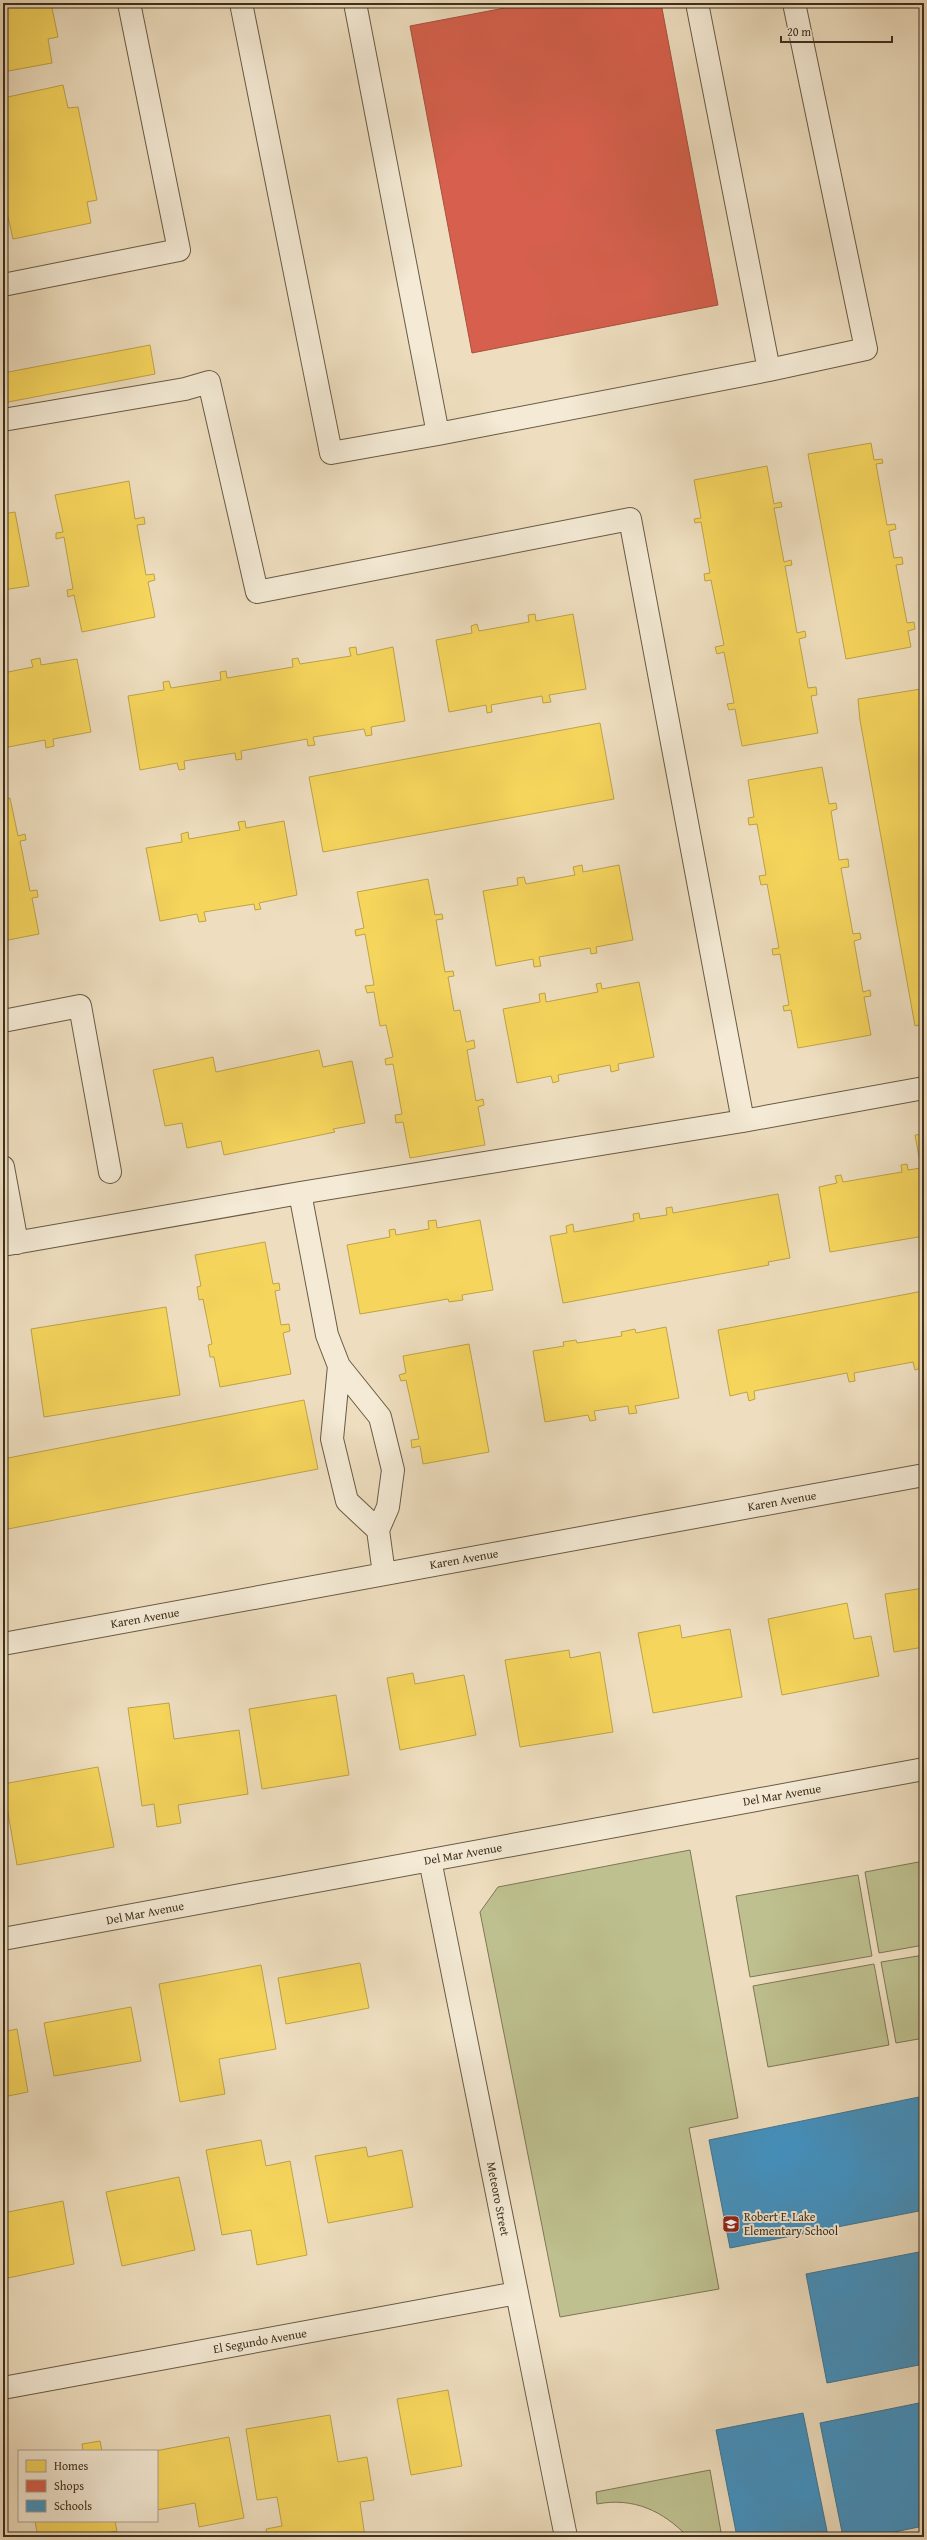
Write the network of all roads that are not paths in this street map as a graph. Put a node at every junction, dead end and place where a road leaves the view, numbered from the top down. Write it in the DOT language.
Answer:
graph roads {
  1 [pos="129,3"];
  2 [pos="241,3"];
  3 [pos="355,3"];
  4 [pos="697,3"];
  5 [pos="794,3"];
  6 [pos="3,285"];
  7 [pos="769,370"];
  8 [pos="3,420"];
  9 [pos="438,434"];
  10 [pos="3,1021"];
  11 [pos="924,1088"];
  12 [pos="743,1121"];
  13 [pos="3,1167"];
  14 [pos="110,1172"];
  15 [pos="300,1193"];
  16 [pos="10,1244"];
  17 [pos="339,1366"];
  18 [pos="924,1475"];
  19 [pos="378,1530"];
  20 [pos="384,1574"];
  21 [pos="3,1644"];
  22 [pos="924,1769"];
  23 [pos="430,1860"];
  24 [pos="3,1939"];
  25 [pos="517,2293"];
  26 [pos="3,2388"];
  27 [pos="566,2537"];
  1 -- 6 [label="street"];
  2 -- 9 [label="street"];
  3 -- 9 [label="street"];
  4 -- 7 [label="street"];
  5 -- 7 [label="street"];
  7 -- 9 [label="street"];
  8 -- 12 [label="street"];
  10 -- 14 [label="street"];
  11 -- 12 [label="street"];
  12 -- 15 [label="street"];
  13 -- 16 [label="street"];
  15 -- 16 [label="street"];
  15 -- 17 [label="street"];
  17 -- 19 [label="street"];
  17 -- 19 [label="street"];
  18 -- 20 [label="street, Karen Avenue"];
  19 -- 20 [label="street"];
  20 -- 21 [label="street, Karen Avenue"];
  22 -- 23 [label="street, Del Mar Avenue"];
  23 -- 24 [label="street, Del Mar Avenue"];
  23 -- 25 [label="street, Meteoro Street"];
  25 -- 26 [label="street, El Segundo Avenue"];
  25 -- 27 [label="street, Meteoro Street"];
}
